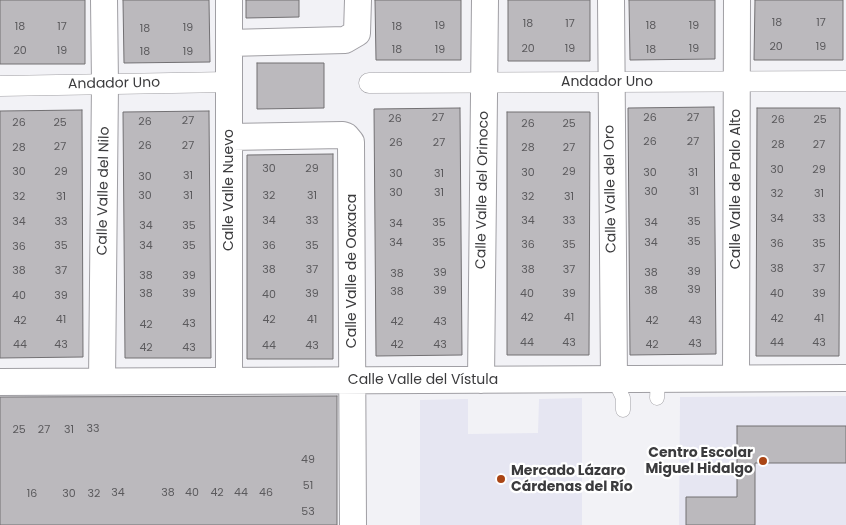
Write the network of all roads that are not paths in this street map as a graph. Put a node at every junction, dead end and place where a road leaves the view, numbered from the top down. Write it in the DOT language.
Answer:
graph roads {
  1 [pos="104,0"];
  2 [pos="229,0"];
  3 [pos="358,0"];
  4 [pos="485,0"];
  5 [pos="611,0"];
  6 [pos="737,0"];
  7 [pos="229,44"];
  8 [pos="736,81"];
  9 [pos="846,81"];
  10 [pos="229,82"];
  11 [pos="484,82"];
  12 [pos="610,82"];
  13 [pos="369,83"];
  14 [pos="105,84"];
  15 [pos="0,86"];
  16 [pos="229,137"];
  17 [pos="736,378"];
  18 [pos="846,378"];
  19 [pos="614,379"];
  20 [pos="481,380"];
  21 [pos="102,381"];
  22 [pos="229,381"];
  23 [pos="352,381"];
  24 [pos="0,382"];
  25 [pos="623,410"];
  26 [pos="353,525"];
  1 -- 14 [label="street, Calle Valle del Nilo"];
  2 -- 7 [label="street, Calle Valle Nuevo"];
  3 -- 7 [label="street"];
  4 -- 11 [label="street, Calle Valle del Orinoco"];
  5 -- 12 [label="street, Calle Valle del Oro"];
  6 -- 8 [label="street, Calle Valle de Palo Alto"];
  7 -- 10 [label="street, Calle Valle Nuevo"];
  8 -- 9 [label="street, Andador Uno"];
  8 -- 12 [label="street, Andador Uno"];
  8 -- 17 [label="street, Calle Valle de Palo Alto"];
  10 -- 14 [label="street, Andador Uno"];
  10 -- 16 [label="street, Calle Valle Nuevo"];
  11 -- 12 [label="street, Andador Uno"];
  11 -- 13 [label="street, Andador Uno"];
  11 -- 20 [label="street, Calle Valle del Orinoco"];
  12 -- 19 [label="street, Calle Valle del Oro"];
  14 -- 15 [label="street, Andador Uno"];
  14 -- 21 [label="street, Calle Valle del Nilo"];
  16 -- 22 [label="street, Calle Valle Nuevo"];
  16 -- 23 [label="street, Calle Valle de Oaxaca"];
  17 -- 18 [label="street, Calle Valle del Vístula"];
  17 -- 19 [label="street, Calle Valle del Vístula"];
  19 -- 20 [label="street, Calle Valle del Vístula"];
  19 -- 25 [label="lane"];
  20 -- 23 [label="street, Calle Valle del Vístula"];
  21 -- 22 [label="street, Calle Valle del Vístula"];
  21 -- 24 [label="street, Calle Valle del Vístula"];
  22 -- 23 [label="street, Calle Valle del Vístula"];
  23 -- 26 [label="street, Calle Valle de Oaxaca"];
}
